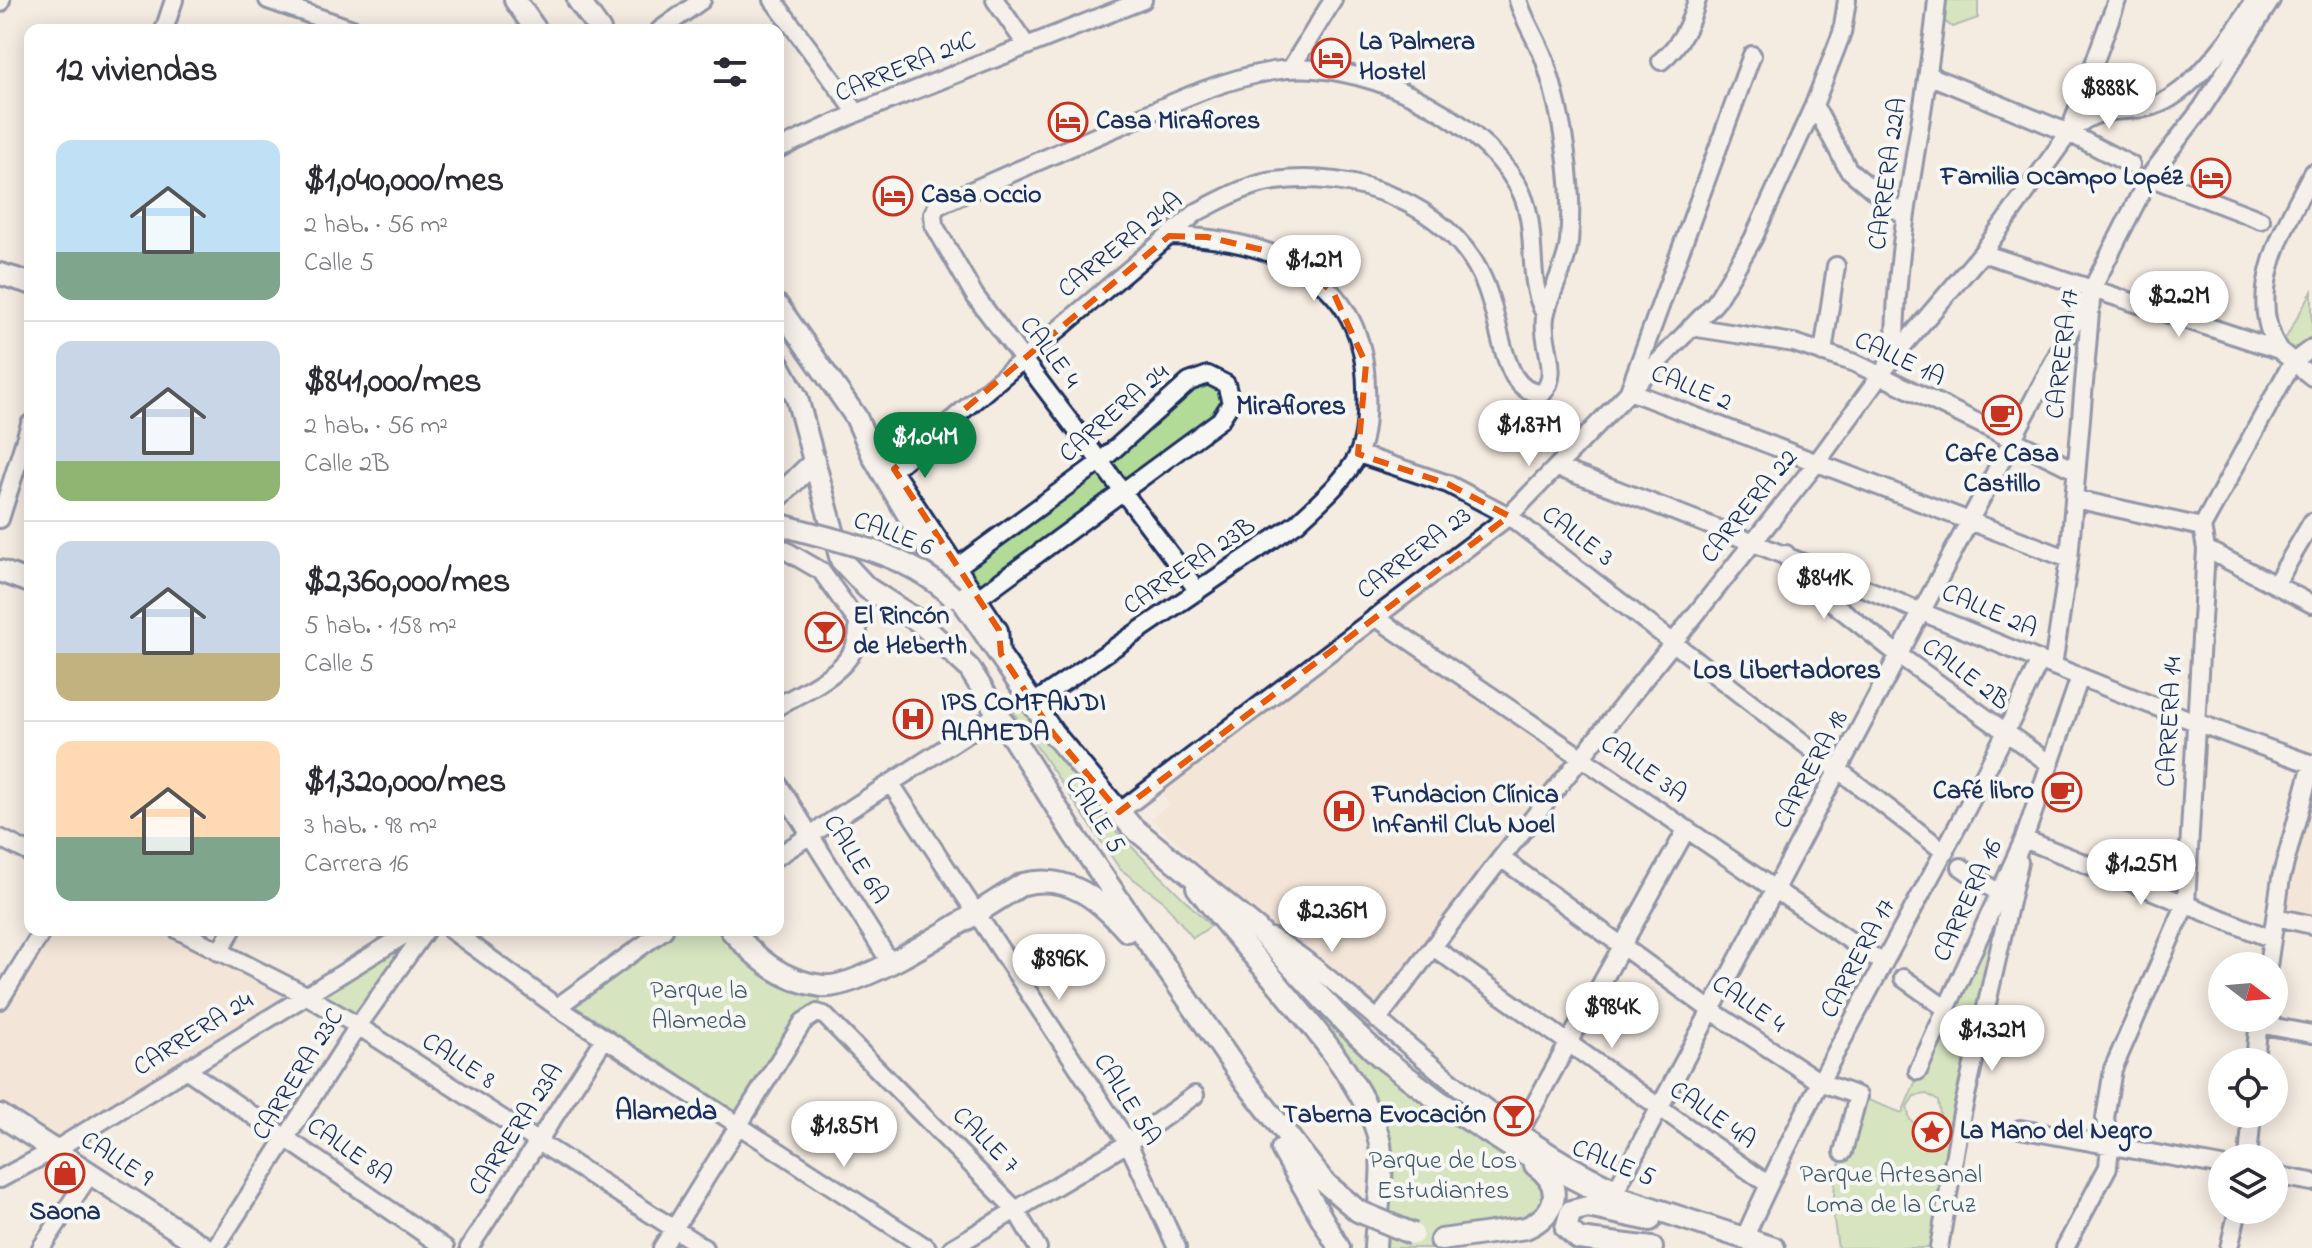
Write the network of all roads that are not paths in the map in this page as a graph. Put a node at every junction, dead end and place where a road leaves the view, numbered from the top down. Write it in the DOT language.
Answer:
graph roads {
  1 [pos="174,0"];
  2 [pos="268,0"];
  3 [pos="515,0"];
  4 [pos="578,0"];
  5 [pos="702,0"];
  6 [pos="773,0"];
  7 [pos="995,0"];
  8 [pos="1143,0"];
  9 [pos="1333,0"];
  10 [pos="1518,0"];
  11 [pos="1697,0"];
  12 [pos="1847,0"];
  13 [pos="1937,0"];
  14 [pos="2117,0"];
  15 [pos="2254,0"];
  16 [pos="2271,0"];
  17 [pos="166,24"];
  18 [pos="338,24"];
  19 [pos="532,24"];
  20 [pos="596,24"];
  21 [pos="668,24"];
  22 [pos="1027,46"];
  23 [pos="1752,55"];
  24 [pos="1661,61"];
  25 [pos="1291,68"];
  26 [pos="1928,75"];
  27 [pos="1814,105"];
  28 [pos="857,113"];
  29 [pos="2069,133"];
  30 [pos="784,146"];
  31 [pos="2131,165"];
  32 [pos="2312,173"];
  33 [pos="2149,177"];
  34 [pos="1905,217"];
  35 [pos="2261,220"];
  36 [pos="1169,236"];
  37 [pos="1982,253"];
  38 [pos="1836,266"];
  39 [pos="0,274"];
  40 [pos="24,281"];
  41 [pos="2092,289"];
  42 [pos="1545,314"];
  43 [pos="784,315"];
  44 [pos="1691,327"];
  45 [pos="2312,348"];
  46 [pos="2279,350"];
  47 [pos="1823,353"];
  48 [pos="1895,355"];
  49 [pos="1023,358"];
  50 [pos="2292,363"];
  51 [pos="784,374"];
  52 [pos="2312,377"];
  53 [pos="1882,378"];
  54 [pos="1629,391"];
  55 [pos="856,417"];
  56 [pos="2011,440"];
  57 [pos="24,444"];
  58 [pos="1358,454"];
  59 [pos="814,462"];
  60 [pos="1100,462"];
  61 [pos="1815,465"];
  62 [pos="1558,468"];
  63 [pos="894,469"];
  64 [pos="2075,470"];
  65 [pos="1122,491"];
  66 [pos="784,493"];
  67 [pos="2075,499"];
  68 [pos="1509,516"];
  69 [pos="0,519"];
  70 [pos="1969,521"];
  71 [pos="2312,522"];
  72 [pos="784,526"];
  73 [pos="2202,527"];
  74 [pos="1753,540"];
  75 [pos="784,549"];
  76 [pos="2206,549"];
  77 [pos="1786,554"];
  78 [pos="2069,559"];
  79 [pos="957,567"];
  80 [pos="0,571"];
  81 [pos="24,580"];
  82 [pos="2275,585"];
  83 [pos="1198,591"];
  84 [pos="955,593"];
  85 [pos="2312,604"];
  86 [pos="978,608"];
  87 [pos="1923,610"];
  88 [pos="1375,617"];
  89 [pos="1675,642"];
  90 [pos="1900,656"];
  91 [pos="2046,663"];
  92 [pos="2080,677"];
  93 [pos="784,702"];
  94 [pos="1033,703"];
  95 [pos="999,713"];
  96 [pos="2194,723"];
  97 [pos="2006,735"];
  98 [pos="1583,757"];
  99 [pos="2050,764"];
  100 [pos="2312,764"];
  101 [pos="1840,771"];
  102 [pos="891,784"];
  103 [pos="784,793"];
  104 [pos="1119,812"];
  105 [pos="1686,830"];
  106 [pos="811,836"];
  107 [pos="0,838"];
  108 [pos="2024,839"];
  109 [pos="24,850"];
  110 [pos="784,852"];
  111 [pos="1945,852"];
  112 [pos="1501,858"];
  113 [pos="1178,861"];
  114 [pos="1961,867"];
  115 [pos="1775,889"];
  116 [pos="1997,892"];
  117 [pos="2186,903"];
  118 [pos="976,912"];
  119 [pos="2276,917"];
  120 [pos="2312,925"];
  121 [pos="1257,929"];
  122 [pos="39,936"];
  123 [pos="189,936"];
  124 [pos="228,936"];
  125 [pos="403,936"];
  126 [pos="422,936"];
  127 [pos="459,936"];
  128 [pos="656,936"];
  129 [pos="736,936"];
  130 [pos="2272,939"];
  131 [pos="1623,946"];
  132 [pos="1433,947"];
  133 [pos="219,952"];
  134 [pos="2270,952"];
  135 [pos="890,962"];
  136 [pos="1883,963"];
  137 [pos="1903,978"];
  138 [pos="304,994"];
  139 [pos="0,1000"];
  140 [pos="1191,1006"];
  141 [pos="557,1007"];
  142 [pos="1945,1008"];
  143 [pos="1709,1009"];
  144 [pos="1377,1020"];
  145 [pos="358,1026"];
  146 [pos="2288,1028"];
  147 [pos="2312,1034"];
  148 [pos="605,1038"];
  149 [pos="1569,1044"];
  150 [pos="187,1070"];
  151 [pos="1918,1071"];
  152 [pos="1241,1076"];
  153 [pos="1820,1082"];
  154 [pos="1195,1095"];
  155 [pos="1658,1108"];
  156 [pos="0,1115"];
  157 [pos="739,1124"];
  158 [pos="2020,1129"];
  159 [pos="1508,1137"];
  160 [pos="288,1139"];
  161 [pos="537,1142"];
  162 [pos="1128,1143"];
  163 [pos="2110,1145"];
  164 [pos="52,1151"];
  165 [pos="1843,1152"];
  166 [pos="2208,1163"];
  167 [pos="90,1174"];
  168 [pos="2288,1178"];
  169 [pos="0,1179"];
  170 [pos="2312,1182"];
  171 [pos="1769,1185"];
  172 [pos="1617,1188"];
  173 [pos="1015,1209"];
  174 [pos="2235,1224"];
  175 [pos="675,1229"];
  176 [pos="1744,1239"];
  177 [pos="1441,1240"];
  178 [pos="41,1248"];
  179 [pos="205,1248"];
  180 [pos="215,1248"];
  181 [pos="445,1248"];
  182 [pos="469,1248"];
  183 [pos="662,1248"];
  184 [pos="704,1248"];
  185 [pos="927,1248"];
  186 [pos="952,1248"];
  187 [pos="1038,1248"];
  188 [pos="1177,1248"];
  189 [pos="1339,1248"];
  190 [pos="1375,1248"];
  191 [pos="1463,1248"];
  192 [pos="1489,1248"];
  193 [pos="1652,1248"];
  194 [pos="1774,1248"];
  195 [pos="1939,1248"];
  196 [pos="2065,1248"];
  197 [pos="2229,1248"];
  1 -- 17 [label="street"];
  2 -- 18 [label="street"];
  3 -- 19 [label="main road"];
  4 -- 20 [label="main road"];
  5 -- 21 [label="street"];
  6 -- 28 [label="street"];
  7 -- 22 [label="street"];
  8 -- 22 [label="street, CARRERA 24C"];
  9 -- 25 [label="street"];
  10 -- 42 [label="street"];
  11 -- 24 [label="street"];
  12 -- 27 [label="street, CARRERA 23"];
  13 -- 26 [label="street, CARRERA 22A"];
  14 -- 29 [label="street, CARRERA 22"];
  15 -- 29 [label="street"];
  16 -- 33 [label="street, CARRERA 17"];
  22 -- 28 [label="street, CARRERA 24C"];
  23 -- 54 [label="street, CALLE 2"];
  25 -- 42 [label="street"];
  25 -- 49 [label="street, CALLE 4"];
  26 -- 29 [label="street"];
  26 -- 34 [label="street, CARRERA 22A"];
  27 -- 34 [label="street"];
  27 -- 44 [label="street, CARRERA 23"];
  28 -- 30 [label="street, CARRERA 24C"];
  29 -- 31 [label="street"];
  29 -- 37 [label="street, CARRERA 22"];
  32 -- 46 [label="street"];
  33 -- 35 [label="street"];
  33 -- 41 [label="street, CARRERA 17"];
  34 -- 48 [label="street, CARRERA 22A"];
  36 -- 42 [label="street, CARRERA 24A"];
  36 -- 49 [label="street, CARRERA 24A"];
  36 -- 58 [label="street"];
  37 -- 41 [label="street"];
  37 -- 48 [label="street, CARRERA 22"];
  38 -- 47 [label="street"];
  39 -- 40 [label="main road"];
  41 -- 46 [label="street"];
  41 -- 56 [label="street, CARRERA 18"];
  41 -- 64 [label="street, CARRERA 17"];
  43 -- 55 [label="main road, CALLE 5"];
  44 -- 47 [label="street, CALLE 1A"];
  44 -- 54 [label="street, CARRERA 23"];
  45 -- 50 [label="street"];
  46 -- 50 [label="street"];
  47 -- 53 [label="street, CALLE 1A"];
  48 -- 53 [label="street, CARRERA 22"];
  49 -- 60 [label="street, CALLE 4"];
  49 -- 63 [label="street, CARRERA 24A"];
  50 -- 52 [label="street"];
  50 -- 73 [label="street"];
  51 -- 59 [label="main road, CALLE 5"];
  53 -- 56 [label="street, CALLE 1A"];
  53 -- 61 [label="street, CARRERA 22"];
  54 -- 61 [label="street, CALLE 2"];
  54 -- 62 [label="street, CARRERA 23"];
  55 -- 63 [label="street, CALLE 5"];
  55 -- 84 [label="main road, CALLE 5"];
  56 -- 64 [label="street, CALLE 1A"];
  56 -- 70 [label="street, CARRERA 18"];
  57 -- 69 [label="street"];
  58 -- 68 [label="street, CALLE 3"];
  58 -- 83 [label="street, CARRERA 23B"];
  59 -- 66 [label="main road"];
  59 -- 95 [label="main road, CALLE 5"];
  60 -- 65 [label="street, CALLE 4"];
  60 -- 65 [label="street, CARRERA 24"];
  60 -- 79 [label="street, CARRERA 24"];
  61 -- 70 [label="street, CALLE 2"];
  61 -- 74 [label="street, CARRERA 22"];
  62 -- 68 [label="street, CARRERA 23"];
  62 -- 74 [label="street, CALLE 2A"];
  63 -- 79 [label="street, CALLE 5"];
  64 -- 67 [label="street, CARRERA 17"];
  65 -- 83 [label="street, CALLE 4"];
  65 -- 86 [label="street, CARRERA 24"];
  67 -- 73 [label="street"];
  67 -- 78 [label="street, CARRERA 17"];
  68 -- 88 [label="street, CARRERA 23"];
  68 -- 89 [label="street, CALLE 3"];
  70 -- 78 [label="street, CALLE 2"];
  70 -- 87 [label="street, CARRERA 18"];
  71 -- 82 [label="street"];
  72 -- 84 [label="main road, CALLE 6, bridge"];
  73 -- 76 [label="street, CARRERA 14"];
  74 -- 77 [label="street, CALLE 2A"];
  74 -- 89 [label="street, CARRERA 22"];
  75 -- 93 [label="street"];
  76 -- 82 [label="street"];
  76 -- 96 [label="street, CARRERA 14"];
  77 -- 87 [label="street, CALLE 2A"];
  77 -- 90 [label="street, CALLE 2B"];
  78 -- 91 [label="street, CARRERA 17"];
  79 -- 86 [label="street, CALLE 5"];
  80 -- 81 [label="main road"];
  82 -- 85 [label="street"];
  83 -- 94 [label="street, CARRERA 23B"];
  84 -- 86 [label="main road, CALLE 6"];
  86 -- 94 [label="main road, CALLE 5"];
  87 -- 90 [label="street, CARRERA 18"];
  87 -- 91 [label="street, CALLE 2A"];
  88 -- 98 [label="street, CALLE 3A"];
  88 -- 104 [label="street, CARRERA 23"];
  89 -- 98 [label="street, CARRERA 22"];
  89 -- 101 [label="street, CALLE 3"];
  90 -- 97 [label="street, CALLE 2B"];
  90 -- 101 [label="street, CARRERA 18"];
  91 -- 92 [label="street, CALLE 2A"];
  91 -- 97 [label="street, CARRERA 17"];
  92 -- 96 [label="street, CALLE 2A"];
  92 -- 99 [label="street, CARRERA 16"];
  94 -- 104 [label="main road, CALLE 5"];
  95 -- 102 [label="street"];
  95 -- 140 [label="main road, CALLE 5"];
  96 -- 100 [label="street, CALLE 2A"];
  96 -- 117 [label="street, CARRERA 14"];
  97 -- 99 [label="street, CALLE 2B"];
  97 -- 111 [label="street, CARRERA 17"];
  98 -- 105 [label="street, CALLE 3A"];
  98 -- 112 [label="street, CARRERA 22"];
  99 -- 108 [label="street, CARRERA 16"];
  100 -- 119 [label="street"];
  101 -- 111 [label="street, CALLE 3"];
  101 -- 115 [label="street, CARRERA 18"];
  102 -- 106 [label="street"];
  102 -- 118 [label="street, CALLE 5A"];
  103 -- 106 [label="street, CALLE 6A"];
  104 -- 113 [label="main road, CALLE 5"];
  105 -- 115 [label="street, CALLE 3A"];
  105 -- 131 [label="street"];
  106 -- 110 [label="street"];
  106 -- 135 [label="street, CALLE 6A"];
  107 -- 109 [label="street"];
  108 -- 116 [label="street, CARRERA 16"];
  108 -- 117 [label="street"];
  108 -- 195 [label="street, CARRERA 16"];
  111 -- 136 [label="street, CARRERA 17"];
  112 -- 131 [label="street, CALLE 4"];
  112 -- 132 [label="street, CARRERA 22"];
  113 -- 121 [label="main road, CALLE 5"];
  113 -- 190 [label="main road"];
  114 -- 116 [label="street"];
  115 -- 136 [label="street, CALLE 3A"];
  115 -- 143 [label="street, CARRERA 18"];
  116 -- 142 [label="street, CARRERA 16"];
  117 -- 130 [label="street"];
  117 -- 163 [label="street, CARRERA 14"];
  118 -- 135 [label="main road"];
  118 -- 140 [label="main road"];
  118 -- 162 [label="street, CALLE 5A"];
  119 -- 120 [label="street"];
  119 -- 130 [label="street"];
  121 -- 144 [label="street, CALLE 5"];
  121 -- 159 [label="main road, CALLE 5"];
  122 -- 139 [label="street"];
  123 -- 133 [label="street, CALLE 8"];
  124 -- 133 [label="street"];
  125 -- 138 [label="street, CARRERA 24"];
  126 -- 145 [label="street, CARRERA 23C"];
  127 -- 141 [label="street"];
  128 -- 141 [label="street"];
  129 -- 135 [label="main road"];
  130 -- 134 [label="street"];
  131 -- 143 [label="street, CALLE 4"];
  131 -- 149 [label="street"];
  132 -- 144 [label="street, CARRERA 22"];
  132 -- 149 [label="street, CALLE 4A"];
  133 -- 138 [label="street, CALLE 8"];
  136 -- 153 [label="street, CARRERA 17"];
  137 -- 142 [label="street"];
  138 -- 145 [label="street, CALLE 8"];
  138 -- 150 [label="street, CARRERA 24"];
  140 -- 152 [label="main road, CALLE 5"];
  141 -- 148 [label="street"];
  142 -- 151 [label="street, CARRERA 16"];
  143 -- 153 [label="street, CALLE 4"];
  143 -- 155 [label="street, CARRERA 18"];
  144 -- 159 [label="street, CALLE 5"];
  145 -- 160 [label="street, CARRERA 23C"];
  145 -- 161 [label="street, CALLE 8"];
  146 -- 147 [label="street"];
  148 -- 157 [label="street"];
  148 -- 161 [label="street, CARRERA 23A"];
  149 -- 155 [label="street, CALLE 4A"];
  149 -- 159 [label="street"];
  150 -- 160 [label="street, CALLE 8A"];
  150 -- 164 [label="street, CARRERA 24"];
  152 -- 177 [label="main road, CALLE 5, bridge"];
  152 -- 189 [label="main road"];
  153 -- 165 [label="street, CALLE 4"];
  153 -- 171 [label="street, CARRERA 17"];
  154 -- 162 [label="street"];
  155 -- 171 [label="street, CALLE 4A"];
  155 -- 172 [label="street, CARRERA 18"];
  156 -- 164 [label="main road, CALLE 9"];
  157 -- 173 [label="street, CALLE 7"];
  157 -- 175 [label="street"];
  157 -- 185 [label="street"];
  158 -- 163 [label="street"];
  159 -- 172 [label="street, CALLE 5"];
  159 -- 176 [label="main road, CALLE 5"];
  159 -- 177 [label="main road"];
  160 -- 180 [label="street, CARRERA 23C"];
  160 -- 181 [label="street, CALLE 8A"];
  161 -- 175 [label="street, CALLE 8"];
  161 -- 182 [label="street, CARRERA 23A"];
  162 -- 173 [label="street"];
  162 -- 188 [label="street, CALLE 5A"];
  163 -- 166 [label="street"];
  163 -- 196 [label="street, CARRERA 14"];
  164 -- 167 [label="main road, CALLE 9"];
  164 -- 169 [label="street, CARRERA 24"];
  167 -- 178 [label="street"];
  167 -- 179 [label="main road, CALLE 9"];
  168 -- 170 [label="street"];
  171 -- 176 [label="street, CARRERA 17"];
  172 -- 176 [label="street, CALLE 5"];
  173 -- 186 [label="street"];
  173 -- 187 [label="street, CALLE 7"];
  174 -- 197 [label="street"];
  175 -- 183 [label="street"];
  175 -- 184 [label="street, CALLE 8"];
  176 -- 193 [label="main road"];
  176 -- 194 [label="main road, CALLE 5"];
  177 -- 191 [label="street, CALLE 5"];
  177 -- 192 [label="main road, CALLE 5"];
}
